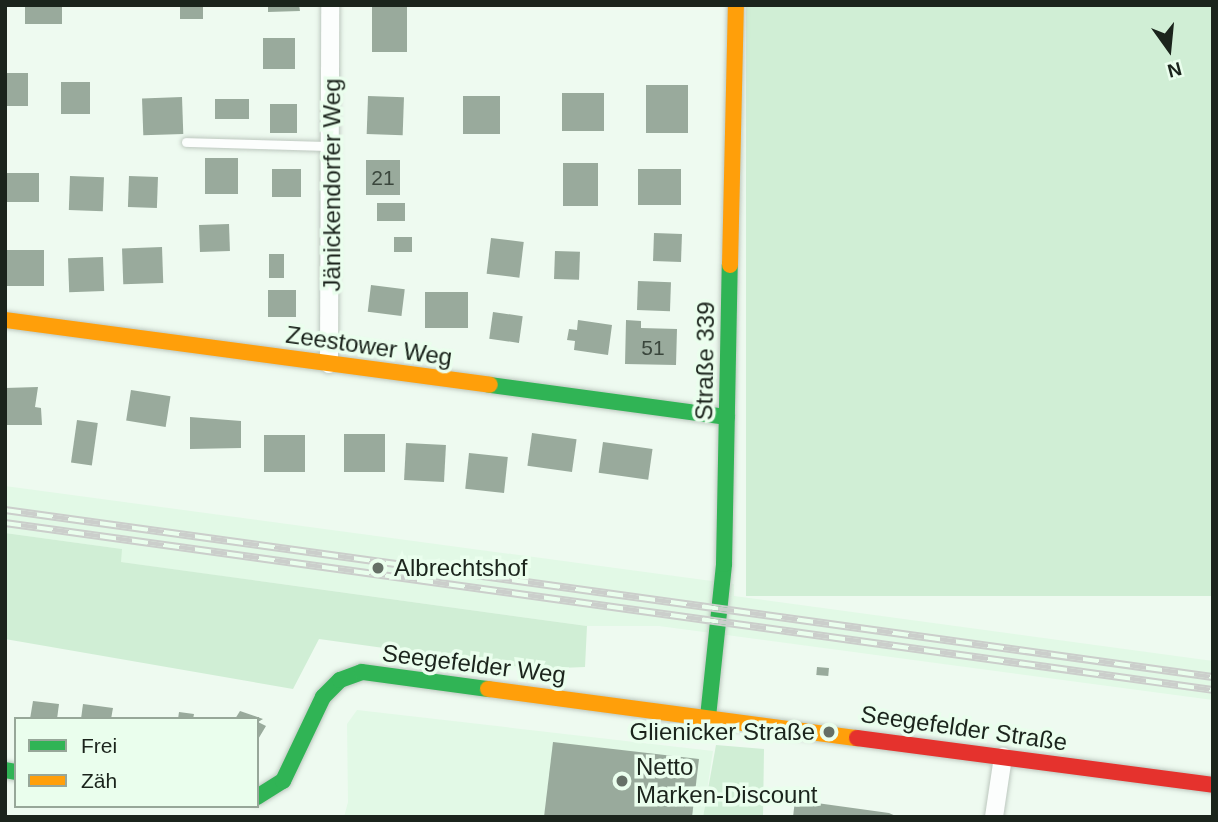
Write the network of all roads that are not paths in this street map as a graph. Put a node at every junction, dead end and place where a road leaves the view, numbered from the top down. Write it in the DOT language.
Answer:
graph roads {
  1 [pos="330,5"];
  2 [pos="736,5"];
  3 [pos="186,142"];
  4 [pos="331,146"];
  5 [pos="5,320"];
  6 [pos="329,364"];
  7 [pos="727,417"];
  8 [pos="708,717"];
  9 [pos="1003,757"];
  10 [pos="1213,785"];
  11 [pos="259,796"];
  12 [pos="994,817"];
  1 -- 4 [label="street, Jänickendorfer Weg"];
  2 -- 7 [label="street, Straße 339"];
  3 -- 4 [label="lane"];
  4 -- 6 [label="street, Jänickendorfer Weg"];
  5 -- 6 [label="street, Zeestower Weg"];
  6 -- 7 [label="street, Zeestower Weg"];
  7 -- 8 [label="street, Straße 339"];
  8 -- 9 [label="street, Seegefelder Straße"];
  8 -- 11 [label="street, Seegefelder Weg"];
  9 -- 10 [label="street, Seegefelder Straße"];
  9 -- 12 [label="street"];
}
